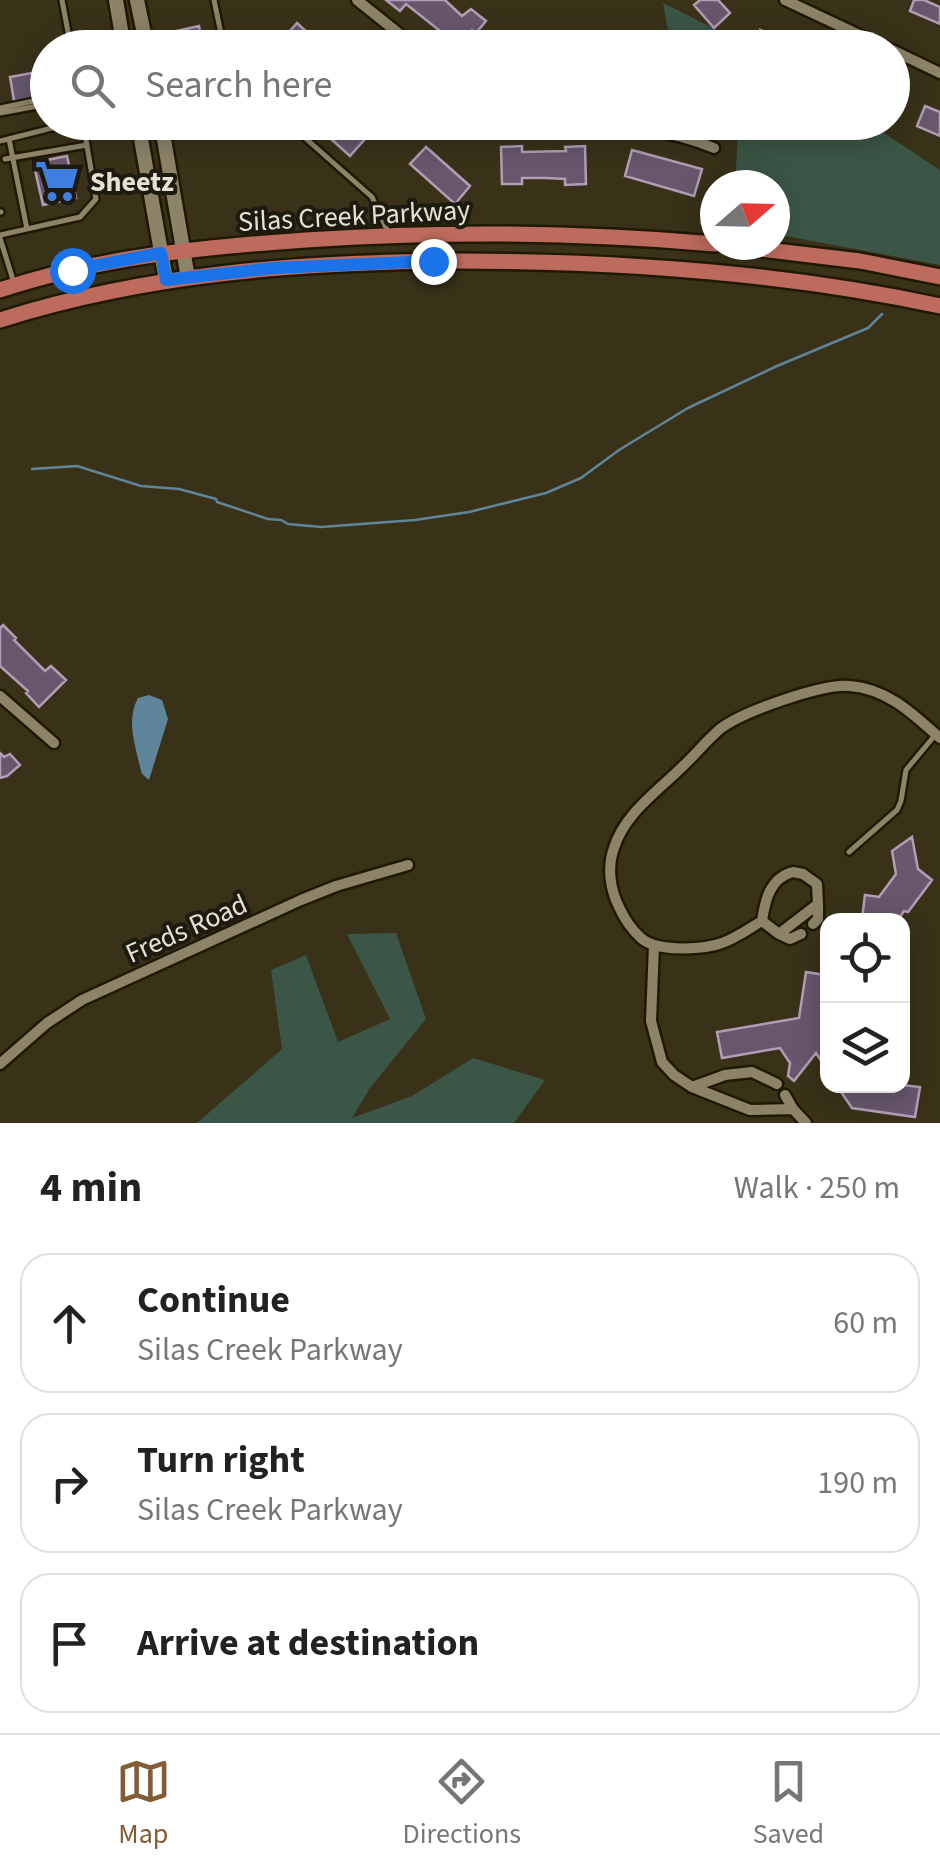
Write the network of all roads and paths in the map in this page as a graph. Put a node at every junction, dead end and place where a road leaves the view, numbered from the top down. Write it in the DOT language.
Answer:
graph roads {
  1 [pos="62,0"];
  2 [pos="116,0"];
  3 [pos="137,0"];
  4 [pos="214,0"];
  5 [pos="357,0"];
  6 [pos="786,0"];
  7 [pos="68,30"];
  8 [pos="121,30"];
  9 [pos="143,30"];
  10 [pos="220,30"];
  11 [pos="394,30"];
  12 [pos="850,30"];
  13 [pos="910,58"];
  14 [pos="940,72"];
  15 [pos="30,104"];
  16 [pos="0,110"];
  17 [pos="30,134"];
  18 [pos="9,139"];
  19 [pos="85,140"];
  20 [pos="141,140"];
  21 [pos="164,140"];
  22 [pos="307,140"];
  23 [pos="692,140"];
  24 [pos="0,141"];
  25 [pos="87,145"];
  26 [pos="714,148"];
  27 [pos="9,158"];
  28 [pos="20,194"];
  29 [pos="11,196"];
  30 [pos="26,229"];
  31 [pos="389,235"];
  32 [pos="0,237"];
  33 [pos="700,243"];
  34 [pos="184,250"];
  35 [pos="161,253"];
  36 [pos="790,253"];
  37 [pos="716,260"];
  38 [pos="716,272"];
  39 [pos="940,277"];
  40 [pos="188,278"];
  41 [pos="166,280"];
  42 [pos="7,288"];
  43 [pos="940,306"];
  44 [pos="0,320"];
  45 [pos="0,696"];
  46 [pos="938,736"];
  47 [pos="54,743"];
  48 [pos="849,852"];
  49 [pos="408,866"];
  50 [pos="818,904"];
  51 [pos="762,921"];
  52 [pos="813,924"];
  53 [pos="779,934"];
  54 [pos="800,934"];
  55 [pos="654,945"];
  56 [pos="0,1064"];
  57 [pos="777,1084"];
  58 [pos="692,1087"];
  59 [pos="785,1095"];
  60 [pos="793,1109"];
  61 [pos="806,1123"];
  1 -- 7 [label="lane"];
  2 -- 8 [label="main road"];
  3 -- 9 [label="main road"];
  4 -- 10 [label="lane"];
  5 -- 11 [label="street"];
  6 -- 12 [label="street"];
  13 -- 14 [label="street"];
  15 -- 16 [label="lane"];
  17 -- 18 [label="lane"];
  18 -- 24 [label="lane"];
  18 -- 27 [label="lane"];
  19 -- 25 [label="lane"];
  20 -- 35 [label="main road"];
  21 -- 34 [label="main road"];
  22 -- 31 [label="lane"];
  23 -- 26 [label="street"];
  25 -- 27 [label="lane"];
  25 -- 30 [label="lane"];
  27 -- 28 [label="lane"];
  28 -- 29 [label="lane"];
  28 -- 30 [label="lane"];
  30 -- 32 [label="lane"];
  31 -- 33 [label="main road, Silas Creek Parkway"];
  31 -- 34 [label="main road, Silas Creek Parkway"];
  32 -- 42 [label="lane"];
  34 -- 35 [label="main road, Silas Creek Parkway"];
  34 -- 40 [label="main road"];
  35 -- 41 [label="main road"];
  35 -- 42 [label="main road, Silas Creek Parkway"];
  36 -- 39 [label="main road"];
  37 -- 38 [label="main road"];
  38 -- 40 [label="main road, Silas Creek Parkway"];
  38 -- 43 [label="main road, Silas Creek Parkway"];
  40 -- 41 [label="main road, Silas Creek Parkway"];
  41 -- 44 [label="main road, Silas Creek Parkway"];
  45 -- 47 [label="street"];
  46 -- 48 [label="lane"];
  46 -- 55 [label="street"];
  49 -- 56 [label="street, Freds Road"];
  50 -- 51 [label="street"];
  50 -- 52 [label="street"];
  50 -- 53 [label="street"];
  51 -- 53 [label="street"];
  51 -- 55 [label="street"];
  53 -- 54 [label="street"];
  55 -- 58 [label="street"];
  57 -- 58 [label="street"];
  58 -- 60 [label="street"];
  59 -- 60 [label="street"];
  60 -- 61 [label="street"];
}
